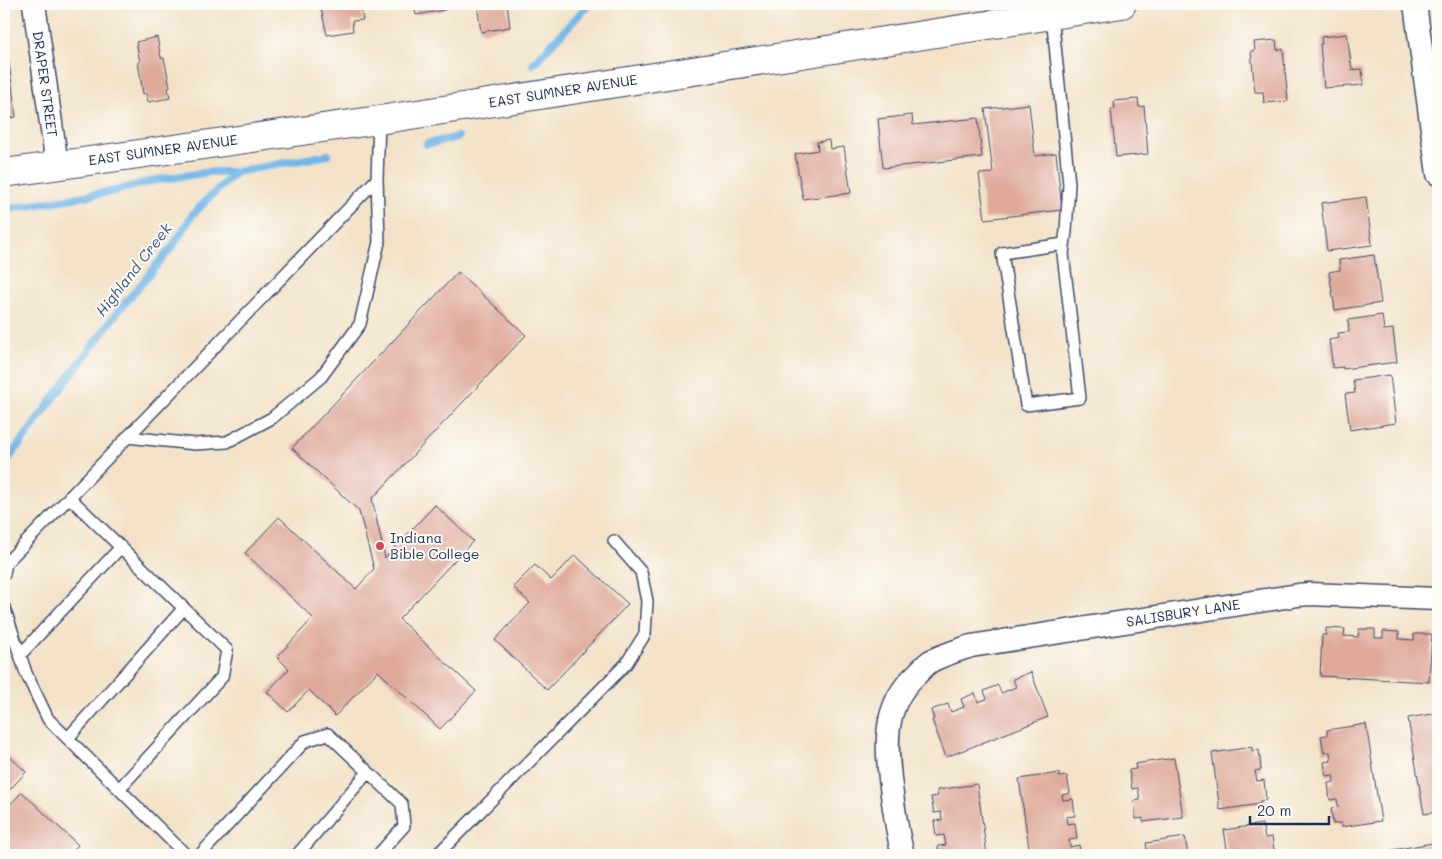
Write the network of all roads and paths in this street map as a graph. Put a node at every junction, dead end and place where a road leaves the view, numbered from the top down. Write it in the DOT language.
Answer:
graph roads {
  1 [pos="34,4"];
  2 [pos="1122,4"];
  3 [pos="1415,4"];
  4 [pos="1052,15"];
  5 [pos="379,120"];
  6 [pos="57,165"];
  7 [pos="4,173"];
  8 [pos="1438,174"];
  9 [pos="377,179"];
  10 [pos="1064,244"];
  11 [pos="127,438"];
  12 [pos="69,497"];
  13 [pos="614,541"];
  14 [pos="121,548"];
  15 [pos="4,574"];
  16 [pos="1438,599"];
  17 [pos="4,607"];
  18 [pos="184,608"];
  19 [pos="20,655"];
  20 [pos="68,738"];
  21 [pos="368,772"];
  22 [pos="119,789"];
  23 [pos="186,855"];
  24 [pos="200,855"];
  25 [pos="297,855"];
  26 [pos="378,855"];
  27 [pos="437,855"];
  28 [pos="903,855"];
  1 -- 6 [label="street, DRAPER STREET"];
  2 -- 4 [label="street, EAST SUMNER AVENUE"];
  3 -- 8 [label="street"];
  4 -- 5 [label="street, EAST SUMNER AVENUE"];
  4 -- 10 [label="lane"];
  5 -- 6 [label="street, EAST SUMNER AVENUE"];
  5 -- 9 [label="lane"];
  6 -- 7 [label="street, EAST SUMNER AVENUE"];
  9 -- 11 [label="lane"];
  9 -- 11 [label="lane"];
  10 -- 10 [label="lane"];
  11 -- 12 [label="lane"];
  12 -- 14 [label="lane"];
  12 -- 15 [label="lane"];
  13 -- 27 [label="lane"];
  14 -- 18 [label="lane"];
  14 -- 19 [label="lane"];
  16 -- 28 [label="street, SALISBURY LANE"];
  17 -- 19 [label="lane"];
  18 -- 20 [label="lane"];
  18 -- 22 [label="lane"];
  19 -- 20 [label="lane"];
  20 -- 22 [label="lane"];
  21 -- 24 [label="lane"];
  21 -- 25 [label="lane"];
  21 -- 26 [label="lane"];
  22 -- 23 [label="lane"];
}
